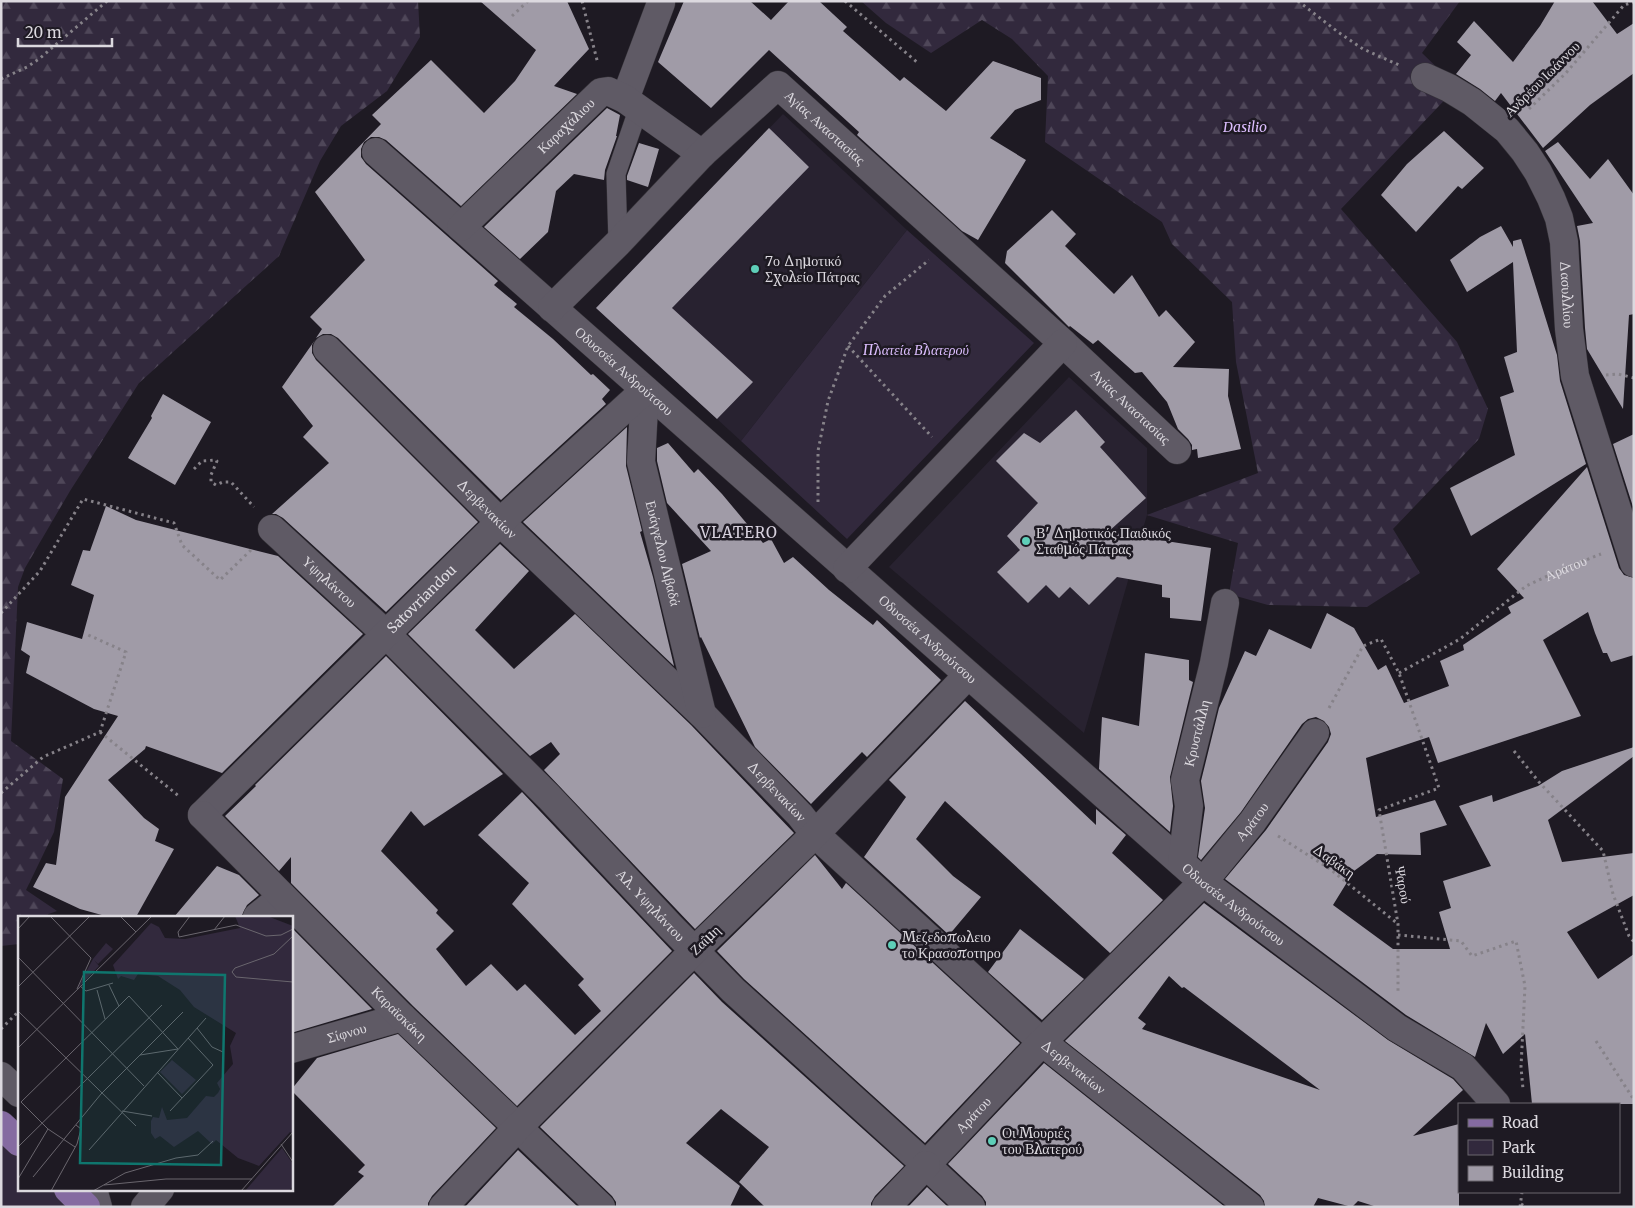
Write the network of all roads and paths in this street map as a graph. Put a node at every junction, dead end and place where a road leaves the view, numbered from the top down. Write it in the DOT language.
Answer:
graph roads {
  1 [pos="107,1"];
  2 [pos="528,1"];
  3 [pos="582,1"];
  4 [pos="845,1"];
  5 [pos="1298,1"];
  6 [pos="1634,2"];
  7 [pos="661,3"];
  8 [pos="512,16"];
  9 [pos="918,63"];
  10 [pos="1425,77"];
  11 [pos="1,80"];
  12 [pos="621,100"];
  13 [pos="1507,130"];
  14 [pos="376,152"];
  15 [pos="702,154"];
  16 [pos="461,227"];
  17 [pos="618,243"];
  18 [pos="952,243"];
  19 [pos="552,308"];
  20 [pos="1063,343"];
  21 [pos="848,346"];
  22 [pos="327,349"];
  23 [pos="645,390"];
  24 [pos="1177,450"];
  25 [pos="952,459"];
  26 [pos="194,469"];
  27 [pos="237,488"];
  28 [pos="500,522"];
  29 [pos="272,529"];
  30 [pos="818,542"];
  31 [pos="1631,553"];
  32 [pos="847,569"];
  33 [pos="1225,602"];
  34 [pos="1,613"];
  35 [pos="86,634"];
  36 [pos="386,634"];
  37 [pos="1399,673"];
  38 [pos="968,675"];
  39 [pos="702,714"];
  40 [pos="100,732"];
  41 [pos="1315,733"];
  42 [pos="1514,751"];
  43 [pos="1,793"];
  44 [pos="202,815"];
  45 [pos="1253,821"];
  46 [pos="815,834"];
  47 [pos="1182,862"];
  48 [pos="1203,882"];
  49 [pos="282,897"];
  50 [pos="258,916"];
  51 [pos="1398,924"];
  52 [pos="1398,935"];
  53 [pos="1634,942"];
  54 [pos="694,951"];
  55 [pos="18,1012"];
  56 [pos="402,1017"];
  57 [pos="1397,1028"];
  58 [pos="1,1029"];
  59 [pos="1596,1041"];
  60 [pos="1042,1042"];
  61 [pos="292,1049"];
  62 [pos="1,1076"];
  63 [pos="18,1092"];
  64 [pos="1523,1093"];
  65 [pos="1634,1100"];
  66 [pos="1495,1103"];
  67 [pos="1,1125"];
  68 [pos="518,1127"];
  69 [pos="18,1141"];
  70 [pos="926,1165"];
  71 [pos="69,1190"];
  72 [pos="93,1190"];
  73 [pos="159,1190"];
  74 [pos="1522,1193"];
  75 [pos="1521,1206"];
  76 [pos="86,1207"];
  77 [pos="98,1207"];
  78 [pos="145,1207"];
  79 [pos="443,1207"];
  80 [pos="601,1207"];
  81 [pos="886,1207"];
  82 [pos="971,1207"];
  83 [pos="1250,1207"];
  84 [pos="1526,1207"];
  1 -- 11 [label="path"];
  2 -- 8 [label="path"];
  3 -- 12 [label="path"];
  4 -- 9 [label="path"];
  5 -- 10 [label="path"];
  6 -- 13 [label="path, Ανδρέου Ιωάννου"];
  7 -- 12 [label="street, Καραχάλιου"];
  10 -- 13 [label="street, Δασυλλίου"];
  12 -- 15 [label="street"];
  12 -- 16 [label="street, Καραχάλιου"];
  12 -- 17 [label="lane"];
  13 -- 31 [label="street, Δασυλλίου"];
  14 -- 16 [label="street, Οδυσσέα Ανδρούτσου"];
  15 -- 17 [label="street, Αγίας Αναστασίας"];
  15 -- 18 [label="street, Αγίας Αναστασίας"];
  16 -- 19 [label="street, Οδυσσέα Ανδρούτσου"];
  17 -- 19 [label="street, Αγίας Αναστασίας"];
  18 -- 20 [label="street, Αγίας Αναστασίας"];
  18 -- 21 [label="path"];
  19 -- 23 [label="street, Οδυσσέα Ανδρούτσου"];
  20 -- 24 [label="street, Αγίας Αναστασίας"];
  20 -- 25 [label="street"];
  21 -- 25 [label="path"];
  21 -- 30 [label="path"];
  22 -- 28 [label="street, Δερβενακίων"];
  23 -- 28 [label="street, Satovriandou"];
  23 -- 30 [label="street, Οδυσσέα Ανδρούτσου"];
  23 -- 39 [label="street, Ευάγγελου Λιβαδά"];
  25 -- 32 [label="street"];
  26 -- 27 [label="path"];
  28 -- 36 [label="street, Satovriandou"];
  28 -- 39 [label="street, Δερβενακίων"];
  29 -- 34 [label="path"];
  29 -- 36 [label="street, Υψηλάντου"];
  30 -- 32 [label="street, Οδυσσέα Ανδρούτσου"];
  31 -- 37 [label="path, Αράτου"];
  32 -- 38 [label="street, Οδυσσέα Ανδρούτσου"];
  33 -- 47 [label="street, Κρυστάλλη"];
  35 -- 40 [label="path"];
  36 -- 44 [label="street, Satovriandou"];
  36 -- 54 [label="street, Αλ. Υψηλάντου"];
  37 -- 41 [label="path"];
  37 -- 51 [label="path, Ψαρού"];
  38 -- 46 [label="street, Ζαΐμη"];
  38 -- 47 [label="street, Οδυσσέα Ανδρούτσου"];
  39 -- 46 [label="street, Δερβενακίων"];
  40 -- 43 [label="path"];
  40 -- 44 [label="path"];
  41 -- 45 [label="street, Αράτου"];
  42 -- 53 [label="path"];
  44 -- 49 [label="street, Καραϊσκάκη"];
  45 -- 48 [label="street, Αράτου"];
  45 -- 51 [label="path, Δαβάκη"];
  46 -- 54 [label="street, Ζαΐμη"];
  46 -- 60 [label="street, Δερβενακίων"];
  47 -- 48 [label="street, Οδυσσέα Ανδρούτσου"];
  48 -- 57 [label="street, Οδυσσέα Ανδρούτσου"];
  48 -- 60 [label="street, Αράτου"];
  49 -- 50 [label="street"];
  49 -- 56 [label="street, Καραϊσκάκη"];
  51 -- 52 [label="path, Ψαρού"];
  52 -- 57 [label="path, Ψαρού"];
  52 -- 64 [label="path"];
  54 -- 68 [label="street, Ζαΐμη"];
  54 -- 70 [label="street, Αλ. Υψηλάντου"];
  55 -- 58 [label="path"];
  56 -- 61 [label="street, Σίφνου"];
  56 -- 68 [label="street, Καραϊσκάκη"];
  57 -- 66 [label="street, Οδυσσέα Ανδρούτσου"];
  59 -- 65 [label="path"];
  60 -- 70 [label="street, Αράτου"];
  60 -- 83 [label="street, Δερβενακίων"];
  62 -- 63 [label="street"];
  67 -- 69 [label="main road"];
  68 -- 79 [label="street, Ζαΐμη"];
  68 -- 80 [label="street, Καραϊσκάκη"];
  70 -- 81 [label="street, Αράτου"];
  70 -- 82 [label="street, Αλ. Υψηλάντου"];
  71 -- 76 [label="main road"];
  72 -- 77 [label="street"];
  73 -- 78 [label="street"];
  74 -- 75 [label="path"];
  75 -- 84 [label="path"];
}
